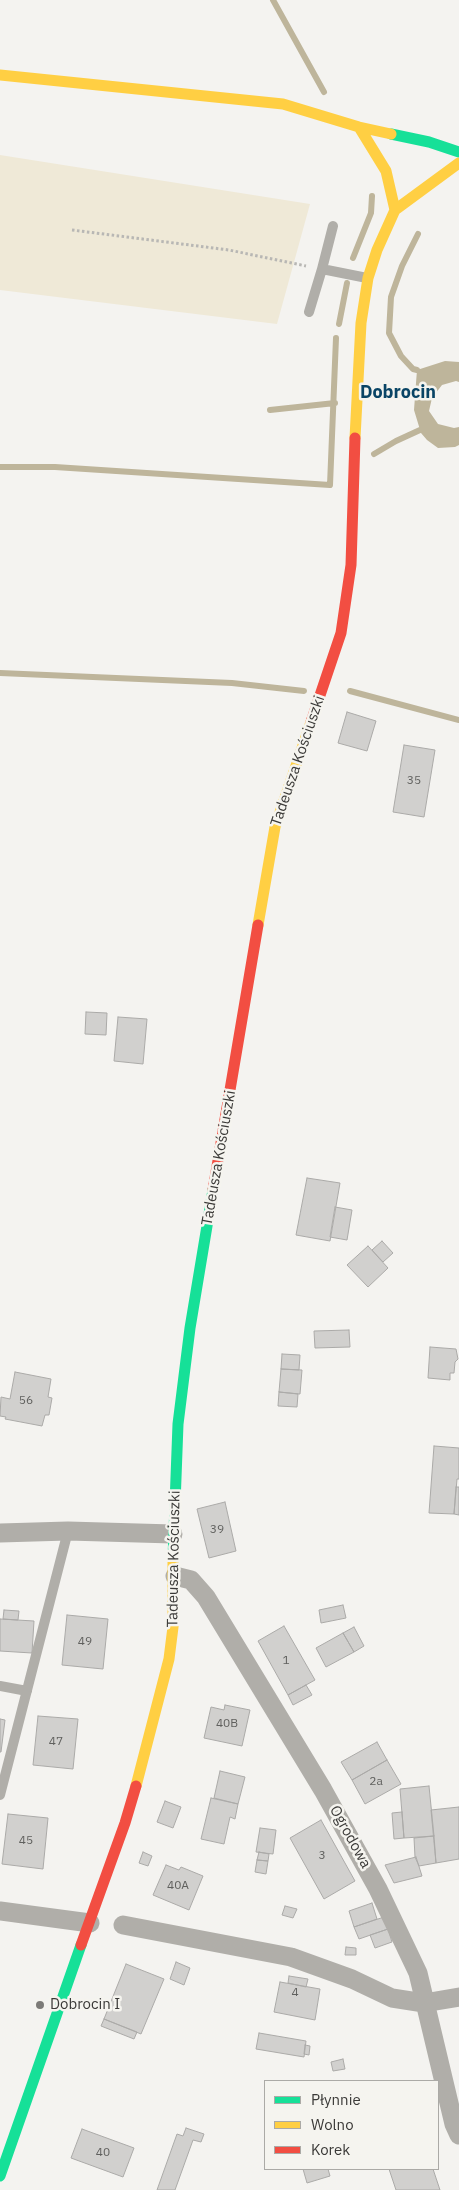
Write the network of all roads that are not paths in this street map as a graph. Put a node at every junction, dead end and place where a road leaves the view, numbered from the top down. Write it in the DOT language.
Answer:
graph roads {
  1 [pos="0,75"];
  2 [pos="359,127"];
  3 [pos="459,152"];
  4 [pos="459,163"];
  5 [pos="395,210"];
  6 [pos="332,226"];
  7 [pos="322,269"];
  8 [pos="368,278"];
  9 [pos="309,312"];
  10 [pos="68,1531"];
  11 [pos="0,1533"];
  12 [pos="173,1534"];
  13 [pos="174,1576"];
  14 [pos="0,1686"];
  15 [pos="27,1691"];
  16 [pos="2,1781"];
  17 [pos="0,1795"];
  18 [pos="0,1912"];
  19 [pos="90,1924"];
  20 [pos="123,1925"];
  21 [pos="459,1997"];
  22 [pos="424,2003"];
  23 [pos="459,2135"];
  24 [pos="0,2176"];
  1 -- 2 [label="street"];
  2 -- 3 [label="street"];
  2 -- 5 [label="street"];
  4 -- 5 [label="street, Tadeusza Kościuszki"];
  5 -- 8 [label="street, Tadeusza Kościuszki"];
  6 -- 7 [label="lane"];
  7 -- 8 [label="lane"];
  7 -- 9 [label="lane"];
  8 -- 12 [label="street, Tadeusza Kościuszki"];
  10 -- 11 [label="street"];
  10 -- 12 [label="street"];
  10 -- 15 [label="lane"];
  12 -- 13 [label="street, Tadeusza Kościuszki"];
  13 -- 19 [label="street, Tadeusza Kościuszki"];
  13 -- 22 [label="street, Ogrodowa"];
  14 -- 15 [label="lane"];
  15 -- 16 [label="lane"];
  16 -- 17 [label="lane"];
  18 -- 19 [label="street"];
  19 -- 24 [label="street, Tadeusza Kościuszki"];
  20 -- 22 [label="street"];
  21 -- 22 [label="street"];
  22 -- 23 [label="street, Ogrodowa"];
}
